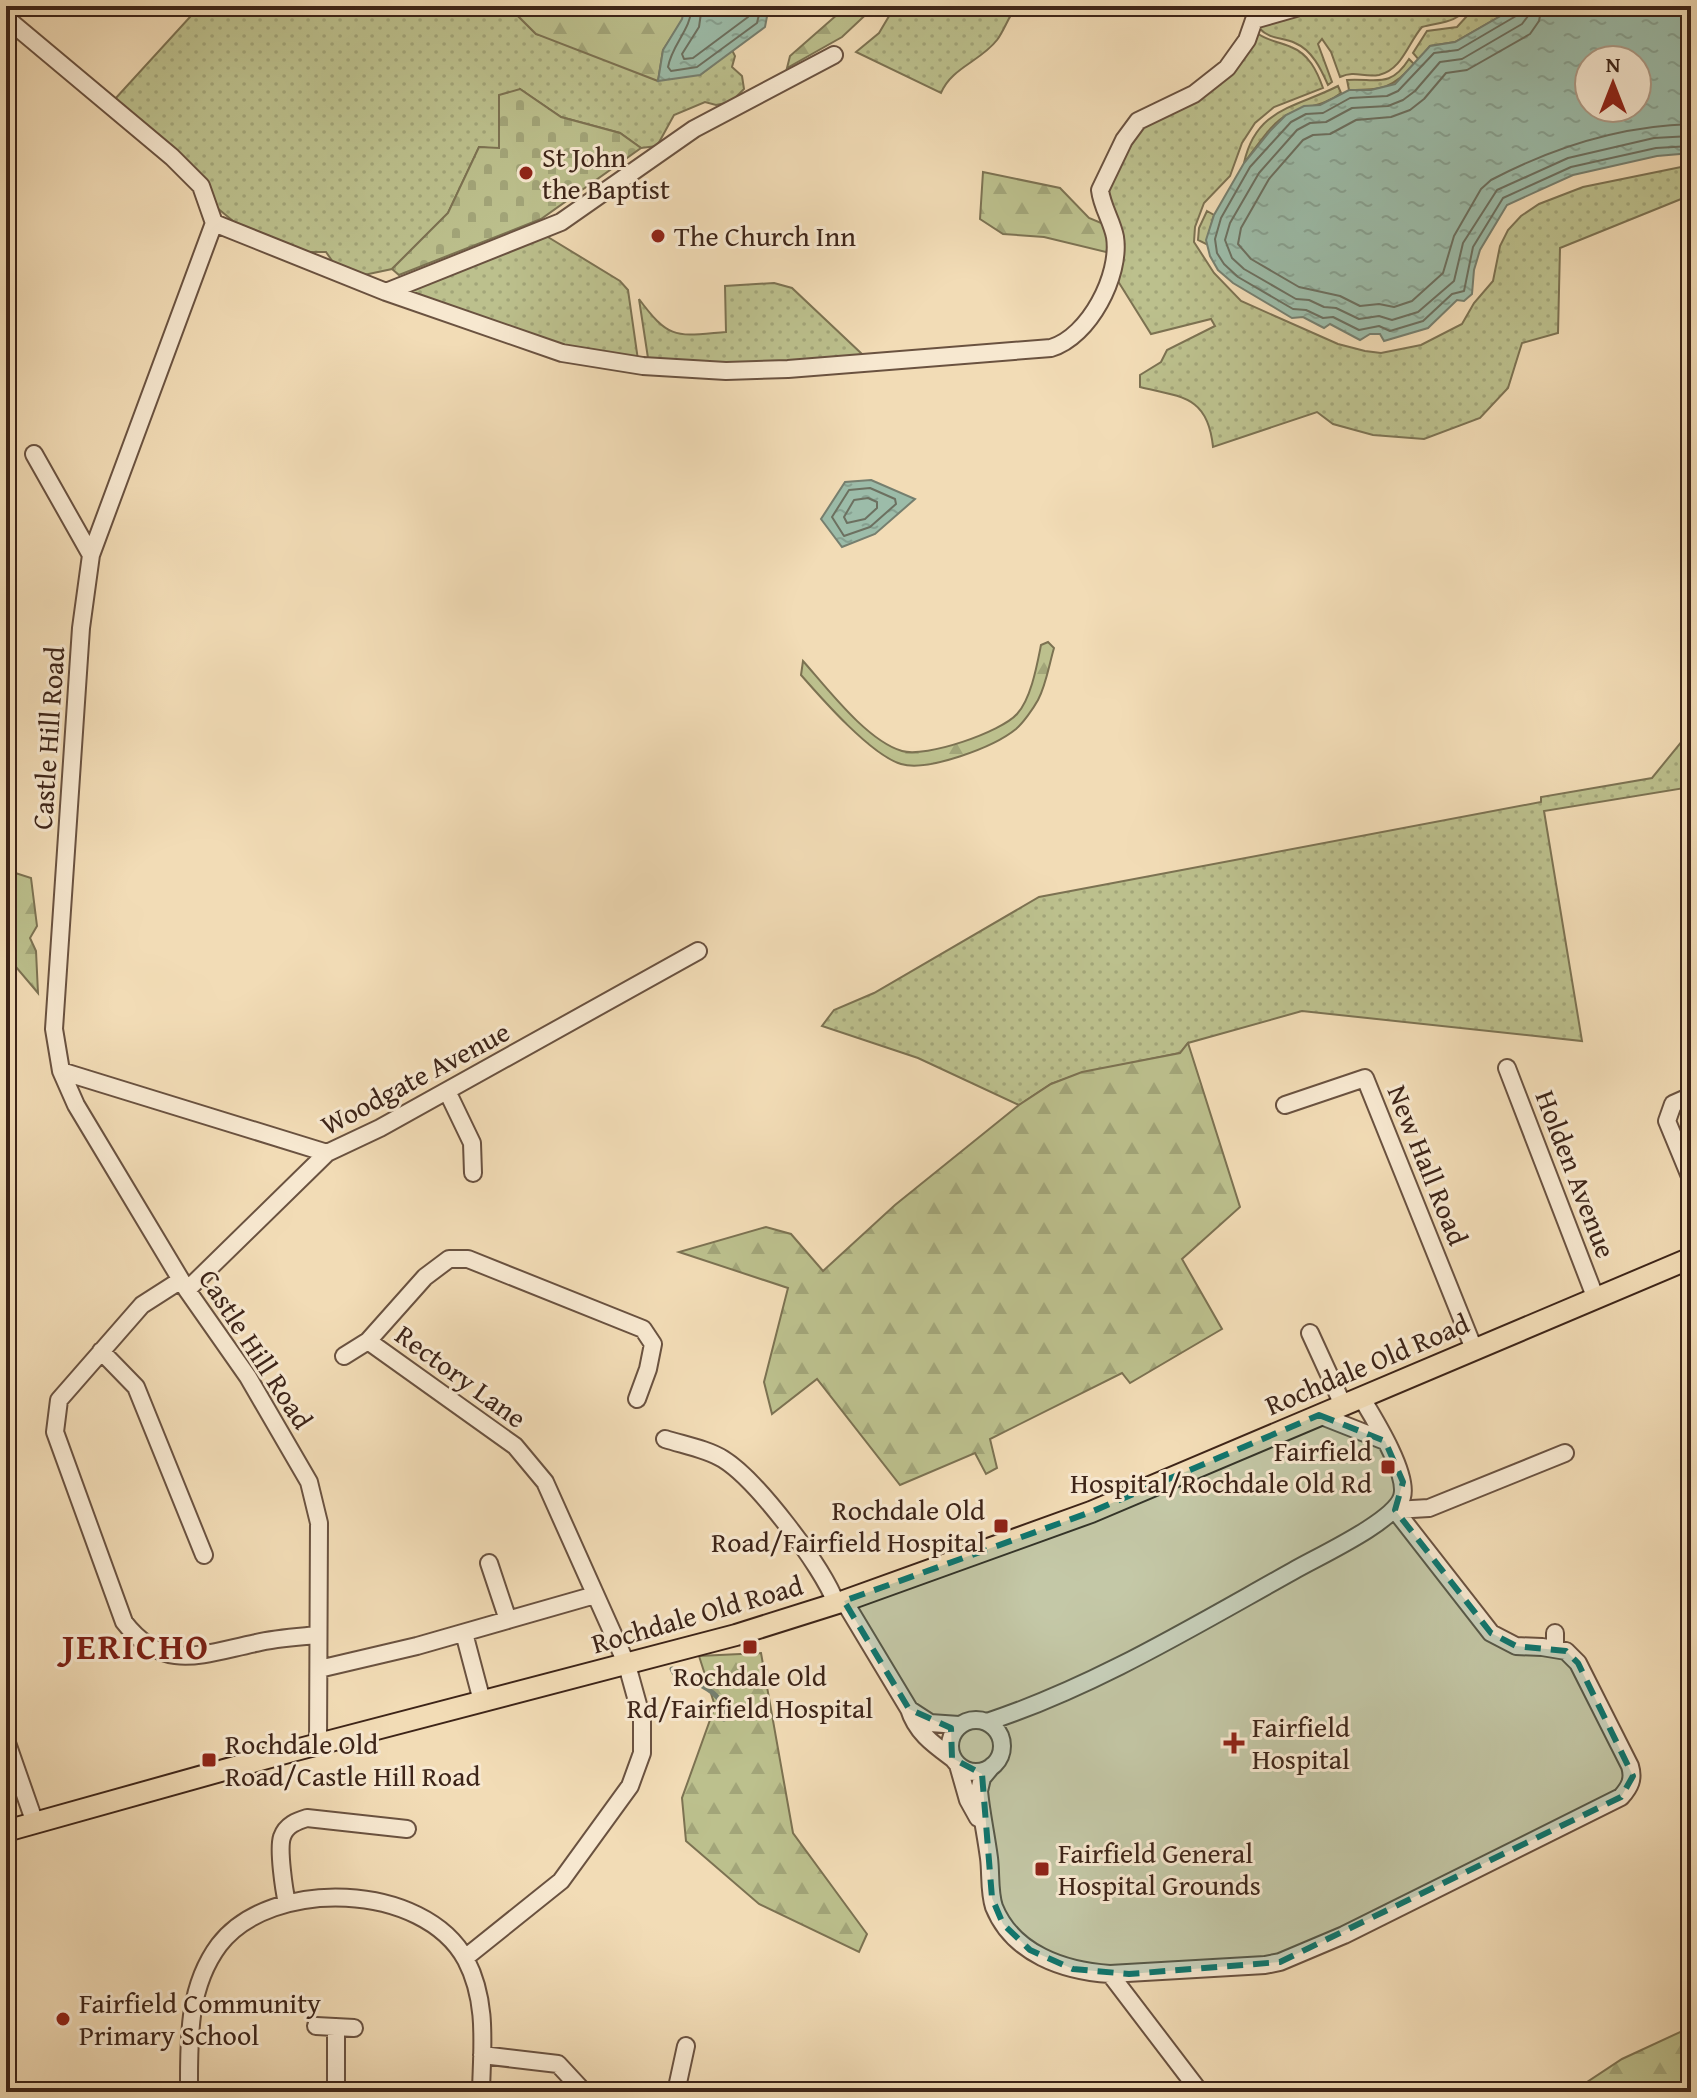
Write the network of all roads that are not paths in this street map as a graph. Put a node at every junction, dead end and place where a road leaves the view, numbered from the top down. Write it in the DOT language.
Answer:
graph roads {
  1 [pos="1303,6"];
  2 [pos="6,18"];
  3 [pos="834,55"];
  4 [pos="214,223"];
  5 [pos="386,292"];
  6 [pos="34,454"];
  7 [pos="91,555"];
  8 [pos="698,951"];
  9 [pos="1507,1068"];
  10 [pos="61,1071"];
  11 [pos="447,1091"];
  12 [pos="1691,1096"];
  13 [pos="1285,1105"];
  14 [pos="327,1153"];
  15 [pos="473,1173"];
  16 [pos="1691,1179"];
  17 [pos="1691,1258"];
  18 [pos="184,1285"];
  19 [pos="1596,1299"];
  20 [pos="1310,1333"];
  21 [pos="368,1341"];
  22 [pos="1474,1349"];
  23 [pos="101,1351"];
  24 [pos="344,1356"];
  25 [pos="637,1399"];
  26 [pos="1352,1401"];
  27 [pos="1319,1415"];
  28 [pos="665,1439"];
  29 [pos="1385,1441"];
  30 [pos="1565,1453"];
  31 [pos="1395,1510"];
  32 [pos="204,1555"];
  33 [pos="489,1563"];
  34 [pos="595,1595"];
  35 [pos="840,1602"];
  36 [pos="508,1620"];
  37 [pos="464,1633"];
  38 [pos="318,1635"];
  39 [pos="627,1665"];
  40 [pos="319,1669"];
  41 [pos="482,1701"];
  42 [pos="909,1709"];
  43 [pos="987,1722"];
  44 [pos="959,1725"];
  45 [pos="6,1740"];
  46 [pos="318,1745"];
  47 [pos="955,1761"];
  48 [pos="992,1766"];
  49 [pos="35,1823"];
  50 [pos="407,1829"];
  51 [pos="6,1831"];
  52 [pos="984,1834"];
  53 [pos="287,1903"];
  54 [pos="465,1958"];
  55 [pos="1110,1974"];
  56 [pos="316,2026"];
  57 [pos="336,2027"];
  58 [pos="354,2028"];
  59 [pos="686,2046"];
  60 [pos="482,2055"];
  61 [pos="189,2092"];
  62 [pos="336,2092"];
  63 [pos="481,2092"];
  64 [pos="584,2092"];
  65 [pos="676,2092"];
  66 [pos="1200,2092"];
  1 -- 5 [label="street"];
  2 -- 4 [label="street"];
  3 -- 5 [label="street"];
  4 -- 5 [label="street"];
  4 -- 7 [label="street, Castle Hill Road"];
  6 -- 7 [label="street"];
  7 -- 10 [label="street, Castle Hill Road"];
  8 -- 11 [label="street, Woodgate Avenue"];
  9 -- 19 [label="street, Holden Avenue"];
  10 -- 14 [label="street"];
  10 -- 18 [label="street, Castle Hill Road"];
  11 -- 14 [label="street, Woodgate Avenue"];
  11 -- 15 [label="street"];
  12 -- 16 [label="street"];
  13 -- 22 [label="street, New Hall Road"];
  14 -- 18 [label="street, Woodgate Avenue"];
  17 -- 19 [label="main road, Rochdale Old Road"];
  18 -- 23 [label="street, Woodgate Avenue"];
  18 -- 38 [label="street, Castle Hill Road"];
  19 -- 22 [label="main road, Rochdale Old Road"];
  20 -- 26 [label="street"];
  21 -- 24 [label="street"];
  21 -- 25 [label="street, Rectory Lane"];
  21 -- 34 [label="street, Rectory Lane"];
  22 -- 26 [label="main road, Rochdale Old Road"];
  23 -- 32 [label="street"];
  23 -- 38 [label="street, Woodgate Avenue"];
  26 -- 27 [label="main road, Rochdale Old Road"];
  26 -- 29 [label="street"];
  27 -- 29 [label="street"];
  27 -- 35 [label="main road, Rochdale Old Road"];
  28 -- 35 [label="street"];
  29 -- 31 [label="street"];
  30 -- 31 [label="street"];
  31 -- 43 [label="street"];
  31 -- 55 [label="street"];
  33 -- 36 [label="street"];
  34 -- 36 [label="street"];
  34 -- 39 [label="street, Rectory Lane"];
  35 -- 39 [label="main road, Rochdale Old Road"];
  35 -- 42 [label="street"];
  36 -- 37 [label="street"];
  37 -- 40 [label="street"];
  37 -- 41 [label="street"];
  38 -- 40 [label="street, Castle Hill Road"];
  39 -- 41 [label="main road, Rochdale Old Road"];
  39 -- 54 [label="street, Rectory Lane"];
  40 -- 46 [label="street, Castle Hill Road"];
  41 -- 46 [label="main road, Rochdale Old Road"];
  42 -- 44 [label="street"];
  42 -- 47 [label="street"];
  43 -- 44 [label="street"];
  43 -- 48 [label="street"];
  44 -- 47 [label="street"];
  45 -- 49 [label="street"];
  46 -- 49 [label="main road, Rochdale Old Road"];
  47 -- 48 [label="street"];
  47 -- 52 [label="street"];
  48 -- 52 [label="street"];
  49 -- 51 [label="main road, Rochdale Old Road"];
  50 -- 53 [label="street"];
  52 -- 55 [label="street"];
  53 -- 54 [label="street"];
  53 -- 61 [label="street"];
  54 -- 60 [label="street"];
  55 -- 66 [label="street"];
  56 -- 57 [label="street"];
  57 -- 58 [label="street"];
  57 -- 62 [label="street"];
  59 -- 65 [label="street"];
  60 -- 63 [label="street"];
  60 -- 64 [label="street"];
}
